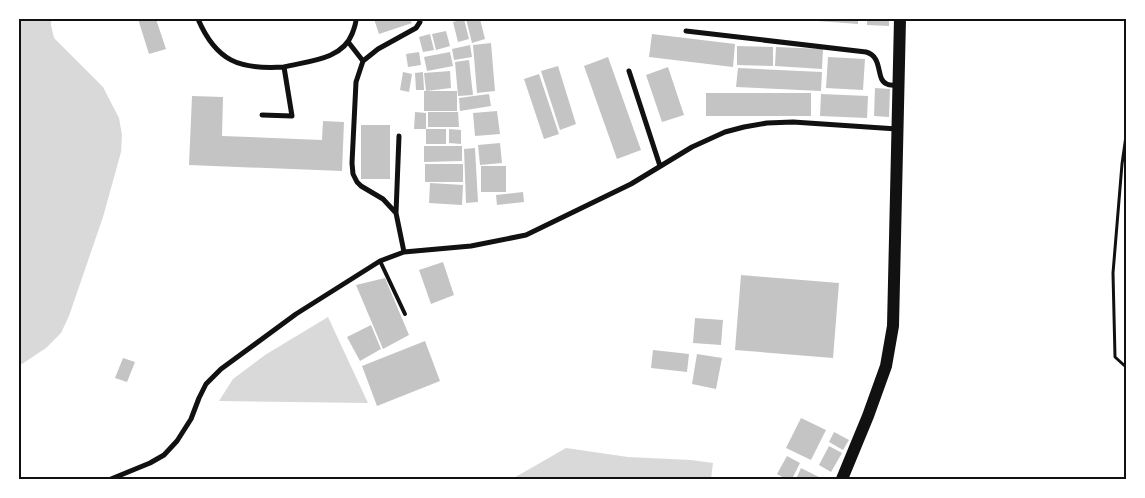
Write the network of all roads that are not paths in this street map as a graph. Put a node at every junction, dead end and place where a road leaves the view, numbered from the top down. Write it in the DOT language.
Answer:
graph roads {
  1 [pos="198,19"];
  2 [pos="356,19"];
  3 [pos="419,19"];
  4 [pos="900,19"];
  5 [pos="686,31"];
  6 [pos="348,43"];
  7 [pos="363,61"];
  8 [pos="284,67"];
  9 [pos="629,70"];
  10 [pos="900,85"];
  11 [pos="262,115"];
  12 [pos="897,129"];
  13 [pos="399,136"];
  14 [pos="660,166"];
  15 [pos="396,213"];
  16 [pos="404,252"];
  17 [pos="380,261"];
  18 [pos="405,314"];
  19 [pos="111,479"];
  20 [pos="842,479"];
  1 -- 8 [label="street"];
  2 -- 6 [label="street"];
  3 -- 7 [label="street"];
  4 -- 10 [label="main road"];
  5 -- 10 [label="street"];
  6 -- 7 [label="street"];
  6 -- 8 [label="street"];
  7 -- 15 [label="street"];
  8 -- 11 [label="street"];
  9 -- 14 [label="street"];
  10 -- 12 [label="main road"];
  12 -- 14 [label="street"];
  12 -- 20 [label="main road"];
  13 -- 15 [label="street"];
  14 -- 16 [label="street"];
  15 -- 16 [label="street"];
  16 -- 17 [label="street"];
  17 -- 18 [label="lane"];
  17 -- 19 [label="street"];
}
